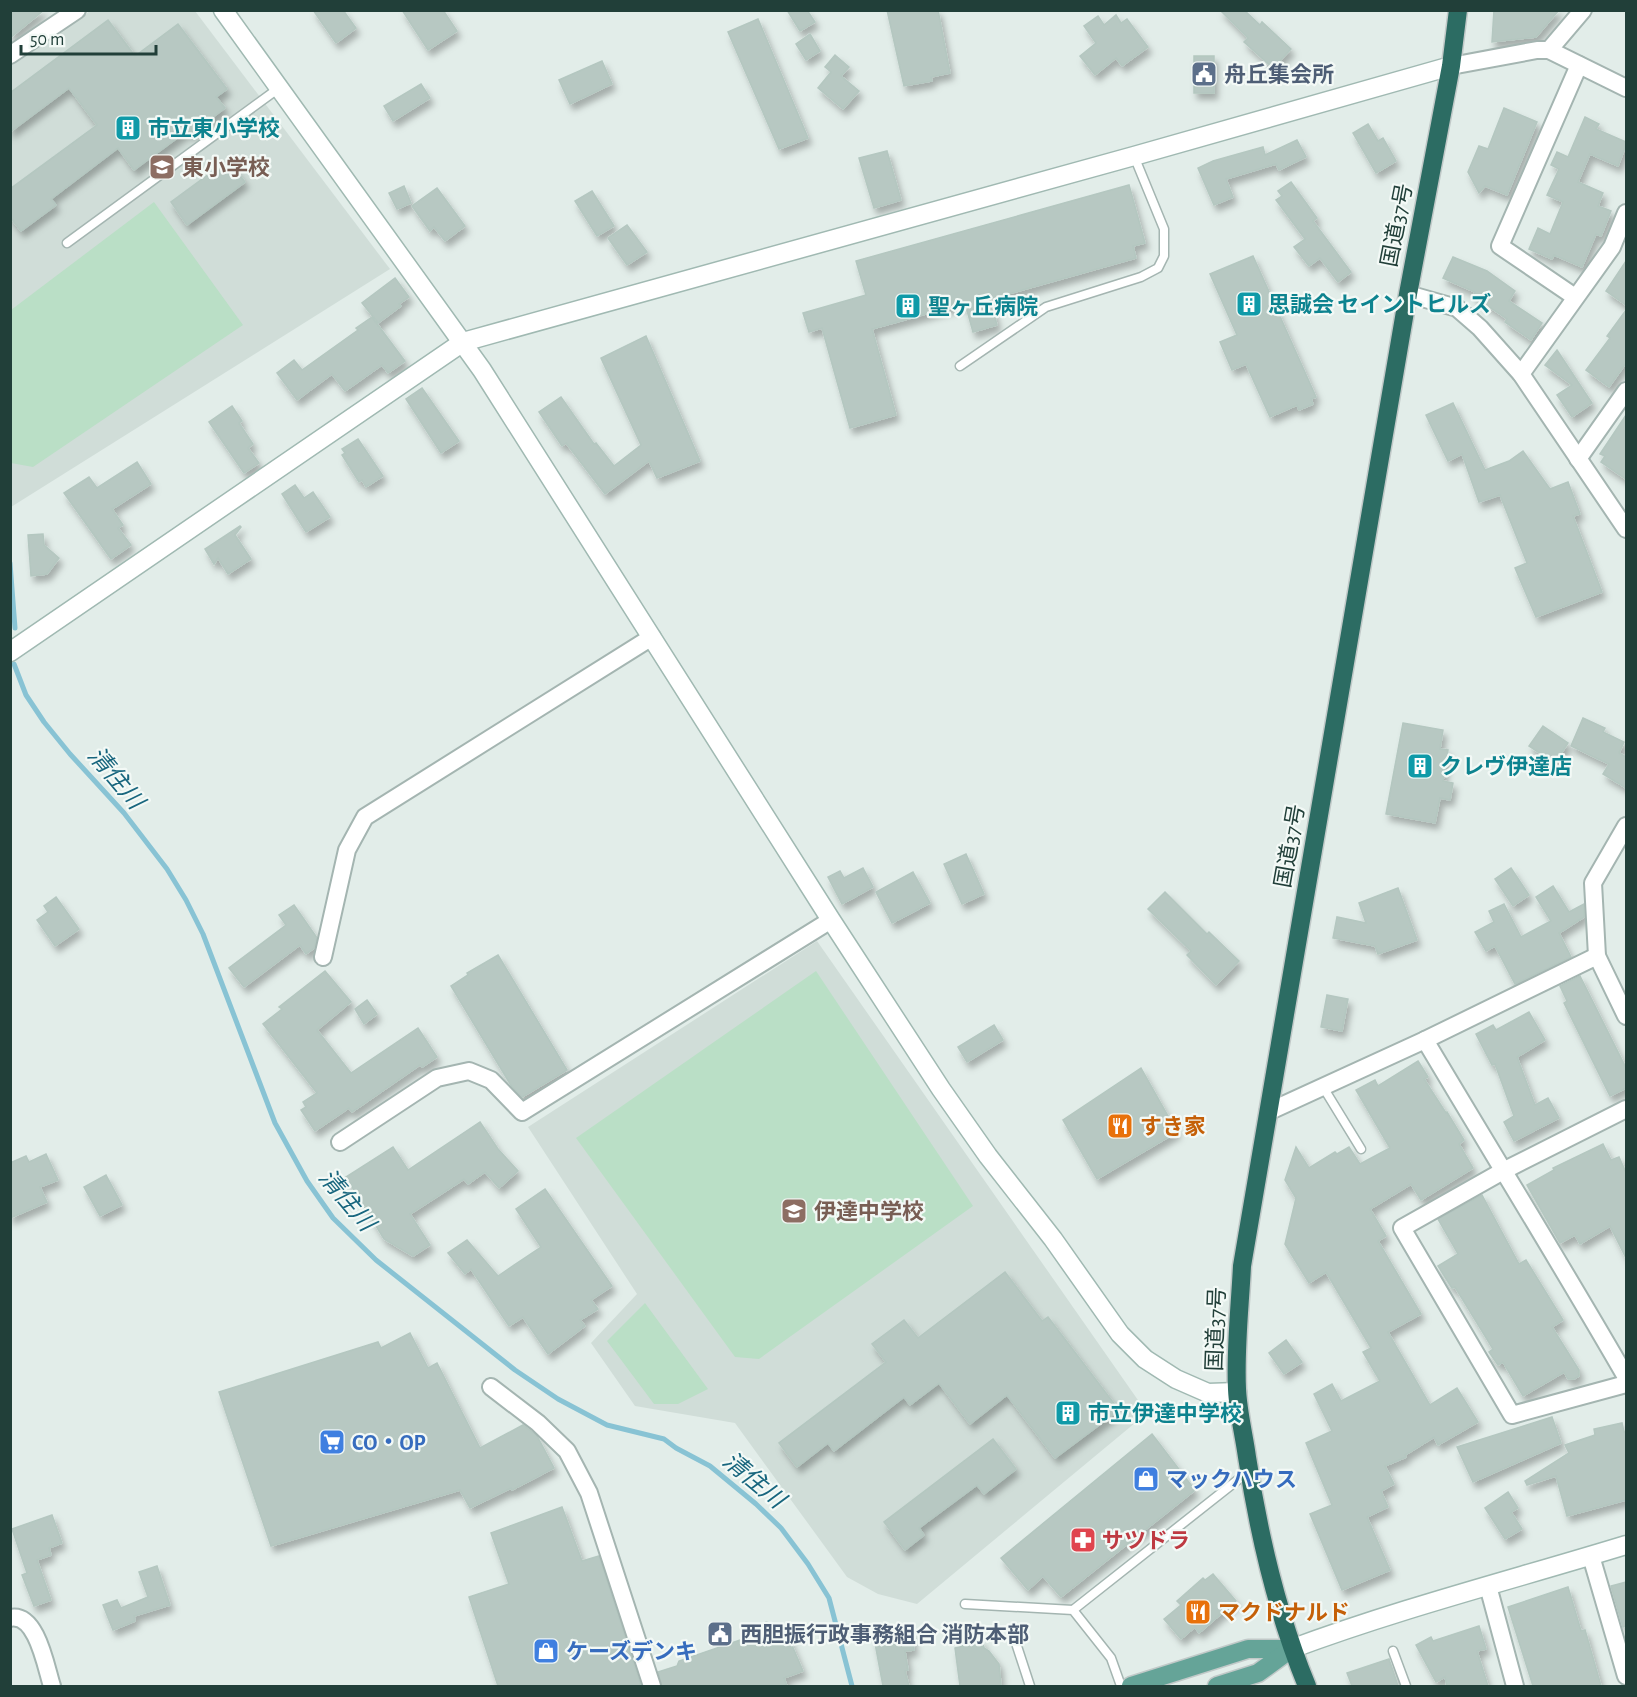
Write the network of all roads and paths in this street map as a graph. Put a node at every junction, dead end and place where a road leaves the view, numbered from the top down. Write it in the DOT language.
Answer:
graph roads {
  1 [pos="76,10"];
  2 [pos="223,10"];
  3 [pos="1458,10"];
  4 [pos="1583,10"];
  5 [pos="1549,50"];
  6 [pos="10,55"];
  7 [pos="1579,65"];
  8 [pos="1451,66"];
  9 [pos="279,88"];
  10 [pos="1626,88"];
  11 [pos="1134,156"];
  12 [pos="1626,213"];
  13 [pos="68,243"];
  14 [pos="1408,294"];
  15 [pos="1575,297"];
  16 [pos="463,342"];
  17 [pos="960,366"];
  18 [pos="1521,374"];
  19 [pos="1626,391"];
  20 [pos="1578,459"];
  21 [pos="1626,529"];
  22 [pos="652,638"];
  23 [pos="10,651"];
  24 [pos="1626,826"];
  25 [pos="831,920"];
  26 [pos="1597,956"];
  27 [pos="323,957"];
  28 [pos="1626,1016"];
  29 [pos="1425,1040"];
  30 [pos="1323,1087"];
  31 [pos="1626,1111"];
  32 [pos="1268,1112"];
  33 [pos="340,1142"];
  34 [pos="1361,1149"];
  35 [pos="1503,1171"];
  36 [pos="1626,1377"];
  37 [pos="1626,1384"];
  38 [pos="491,1387"];
  39 [pos="1237,1392"];
  40 [pos="1249,1471"];
  41 [pos="1626,1545"];
  42 [pos="1591,1556"];
  43 [pos="1488,1586"];
  44 [pos="965,1604"];
  45 [pos="1073,1610"];
  46 [pos="10,1618"];
  47 [pos="1014,1637"];
  48 [pos="1291,1649"];
  49 [pos="1394,1651"];
  50 [pos="1626,1676"];
  51 [pos="52,1686"];
  52 [pos="652,1686"];
  53 [pos="1030,1686"];
  54 [pos="1121,1686"];
  55 [pos="1131,1686"];
  56 [pos="1217,1686"];
  57 [pos="1307,1686"];
  58 [pos="1406,1686"];
  59 [pos="1515,1686"];
  1 -- 6 [label="street"];
  2 -- 9 [label="street"];
  3 -- 8 [label="highway, 国道37号"];
  4 -- 5 [label="street"];
  5 -- 7 [label="street"];
  5 -- 8 [label="street"];
  7 -- 10 [label="street"];
  7 -- 15 [label="street"];
  8 -- 11 [label="street"];
  8 -- 14 [label="highway, 国道37号"];
  9 -- 13 [label="lane"];
  9 -- 16 [label="street"];
  11 -- 16 [label="street"];
  11 -- 17 [label="lane"];
  12 -- 15 [label="street"];
  14 -- 18 [label="street"];
  14 -- 32 [label="highway, 国道37号"];
  15 -- 18 [label="street"];
  16 -- 22 [label="street"];
  16 -- 23 [label="street"];
  18 -- 20 [label="street"];
  19 -- 20 [label="street"];
  20 -- 21 [label="street"];
  22 -- 25 [label="street"];
  22 -- 27 [label="street"];
  24 -- 26 [label="street"];
  25 -- 33 [label="street"];
  25 -- 39 [label="street"];
  26 -- 28 [label="street"];
  26 -- 29 [label="street"];
  29 -- 30 [label="street"];
  29 -- 35 [label="street"];
  30 -- 32 [label="street"];
  30 -- 34 [label="lane"];
  31 -- 35 [label="street"];
  32 -- 39 [label="highway, 国道37号"];
  35 -- 36 [label="street"];
  35 -- 37 [label="street"];
  38 -- 52 [label="street"];
  39 -- 40 [label="highway, 国道37号"];
  40 -- 45 [label="lane"];
  40 -- 48 [label="highway, 国道37号"];
  41 -- 42 [label="street"];
  42 -- 43 [label="street"];
  42 -- 50 [label="street"];
  43 -- 48 [label="street"];
  43 -- 59 [label="street"];
  44 -- 45 [label="lane"];
  45 -- 54 [label="lane"];
  46 -- 51 [label="street"];
  47 -- 53 [label="lane"];
  48 -- 55 [label="main road"];
  48 -- 56 [label="main road"];
  48 -- 57 [label="highway, 国道37号"];
  49 -- 58 [label="lane"];
}
